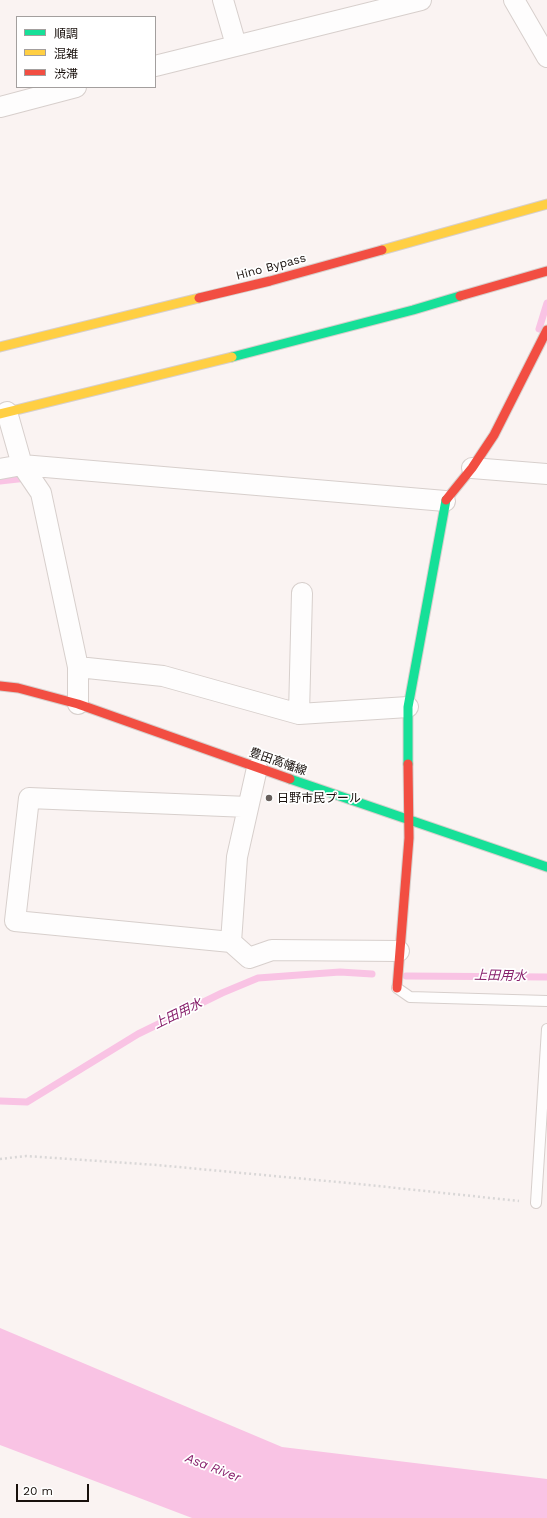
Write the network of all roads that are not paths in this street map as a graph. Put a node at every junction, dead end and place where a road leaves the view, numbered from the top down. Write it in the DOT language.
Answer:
graph roads {
  1 [pos="223,0"];
  2 [pos="421,0"];
  3 [pos="514,0"];
  4 [pos="236,45"];
  5 [pos="546,54"];
  6 [pos="156,66"];
  7 [pos="72,88"];
  8 [pos="0,107"];
  9 [pos="547,204"];
  10 [pos="547,270"];
  11 [pos="547,330"];
  12 [pos="0,347"];
  13 [pos="4,413"];
  14 [pos="22,465"];
  15 [pos="472,468"];
  16 [pos="0,469"];
  17 [pos="547,474"];
  18 [pos="445,501"];
  19 [pos="302,593"];
  20 [pos="78,667"];
  21 [pos="0,686"];
  22 [pos="78,704"];
  23 [pos="408,707"];
  24 [pos="299,714"];
  25 [pos="257,768"];
  26 [pos="248,807"];
  27 [pos="408,820"];
  28 [pos="547,867"];
  29 [pos="231,942"];
  30 [pos="399,951"];
  31 [pos="397,988"];
  32 [pos="547,1001"];
  33 [pos="547,1029"];
  34 [pos="536,1203"];
  1 -- 4 [label="street"];
  2 -- 4 [label="street"];
  3 -- 5 [label="street"];
  4 -- 6 [label="street"];
  7 -- 8 [label="street"];
  9 -- 12 [label="main road, Hino Bypass"];
  10 -- 13 [label="main road"];
  11 -- 15 [label="main road"];
  13 -- 14 [label="street"];
  14 -- 16 [label="street"];
  14 -- 18 [label="street"];
  14 -- 20 [label="street"];
  15 -- 17 [label="street"];
  15 -- 18 [label="main road"];
  18 -- 23 [label="main road"];
  19 -- 24 [label="street"];
  20 -- 22 [label="street"];
  20 -- 24 [label="street"];
  21 -- 22 [label="main road, 豊田高幡線"];
  22 -- 25 [label="main road, 豊田高幡線"];
  23 -- 24 [label="street"];
  23 -- 27 [label="main road"];
  25 -- 26 [label="street"];
  25 -- 27 [label="main road, 豊田高幡線"];
  26 -- 29 [label="street"];
  26 -- 29 [label="street"];
  27 -- 28 [label="main road, 豊田高幡線"];
  27 -- 30 [label="main road"];
  29 -- 30 [label="street"];
  30 -- 31 [label="main road"];
  31 -- 32 [label="lane"];
  33 -- 34 [label="lane"];
}
